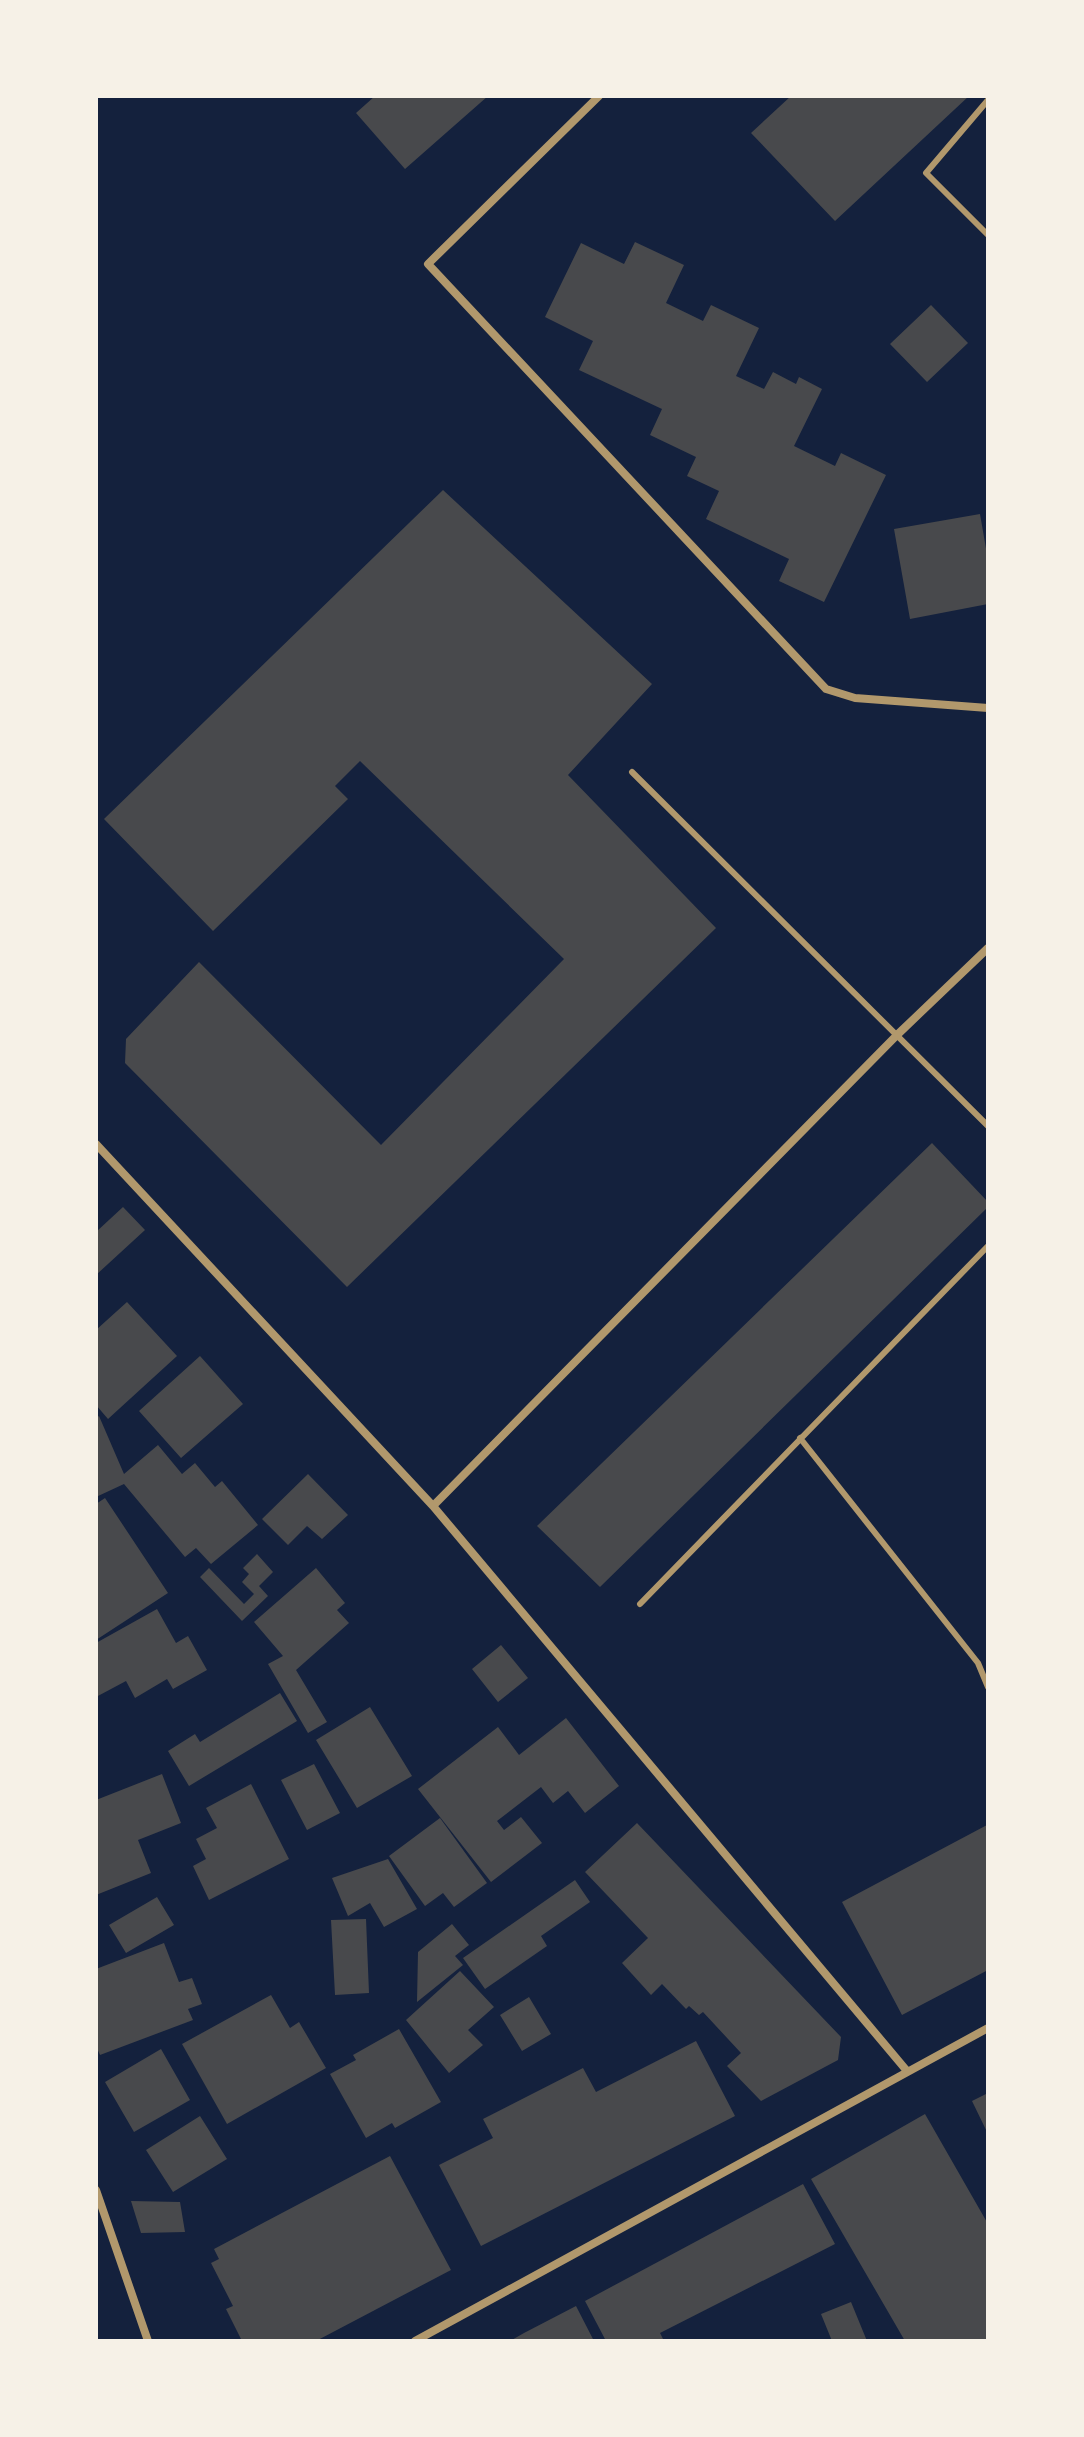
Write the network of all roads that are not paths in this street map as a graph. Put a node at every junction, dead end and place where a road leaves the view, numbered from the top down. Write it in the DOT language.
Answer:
graph roads {
  1 [pos="599,96"];
  2 [pos="988,100"];
  3 [pos="988,235"];
  4 [pos="988,708"];
  5 [pos="632,772"];
  6 [pos="988,948"];
  7 [pos="897,1035"];
  8 [pos="988,1126"];
  9 [pos="96,1144"];
  10 [pos="988,1246"];
  11 [pos="800,1438"];
  12 [pos="433,1506"];
  13 [pos="640,1604"];
  14 [pos="988,1687"];
  15 [pos="988,2028"];
  16 [pos="907,2071"];
  17 [pos="96,2190"];
  18 [pos="148,2341"];
  19 [pos="415,2341"];
  1 -- 4 [label="street"];
  2 -- 3 [label="lane"];
  5 -- 7 [label="lane"];
  6 -- 7 [label="street"];
  7 -- 8 [label="lane"];
  7 -- 12 [label="street"];
  9 -- 12 [label="street"];
  10 -- 11 [label="lane"];
  11 -- 13 [label="lane"];
  11 -- 14 [label="lane"];
  12 -- 16 [label="street"];
  15 -- 16 [label="street"];
  16 -- 19 [label="street"];
  17 -- 18 [label="street"];
}
